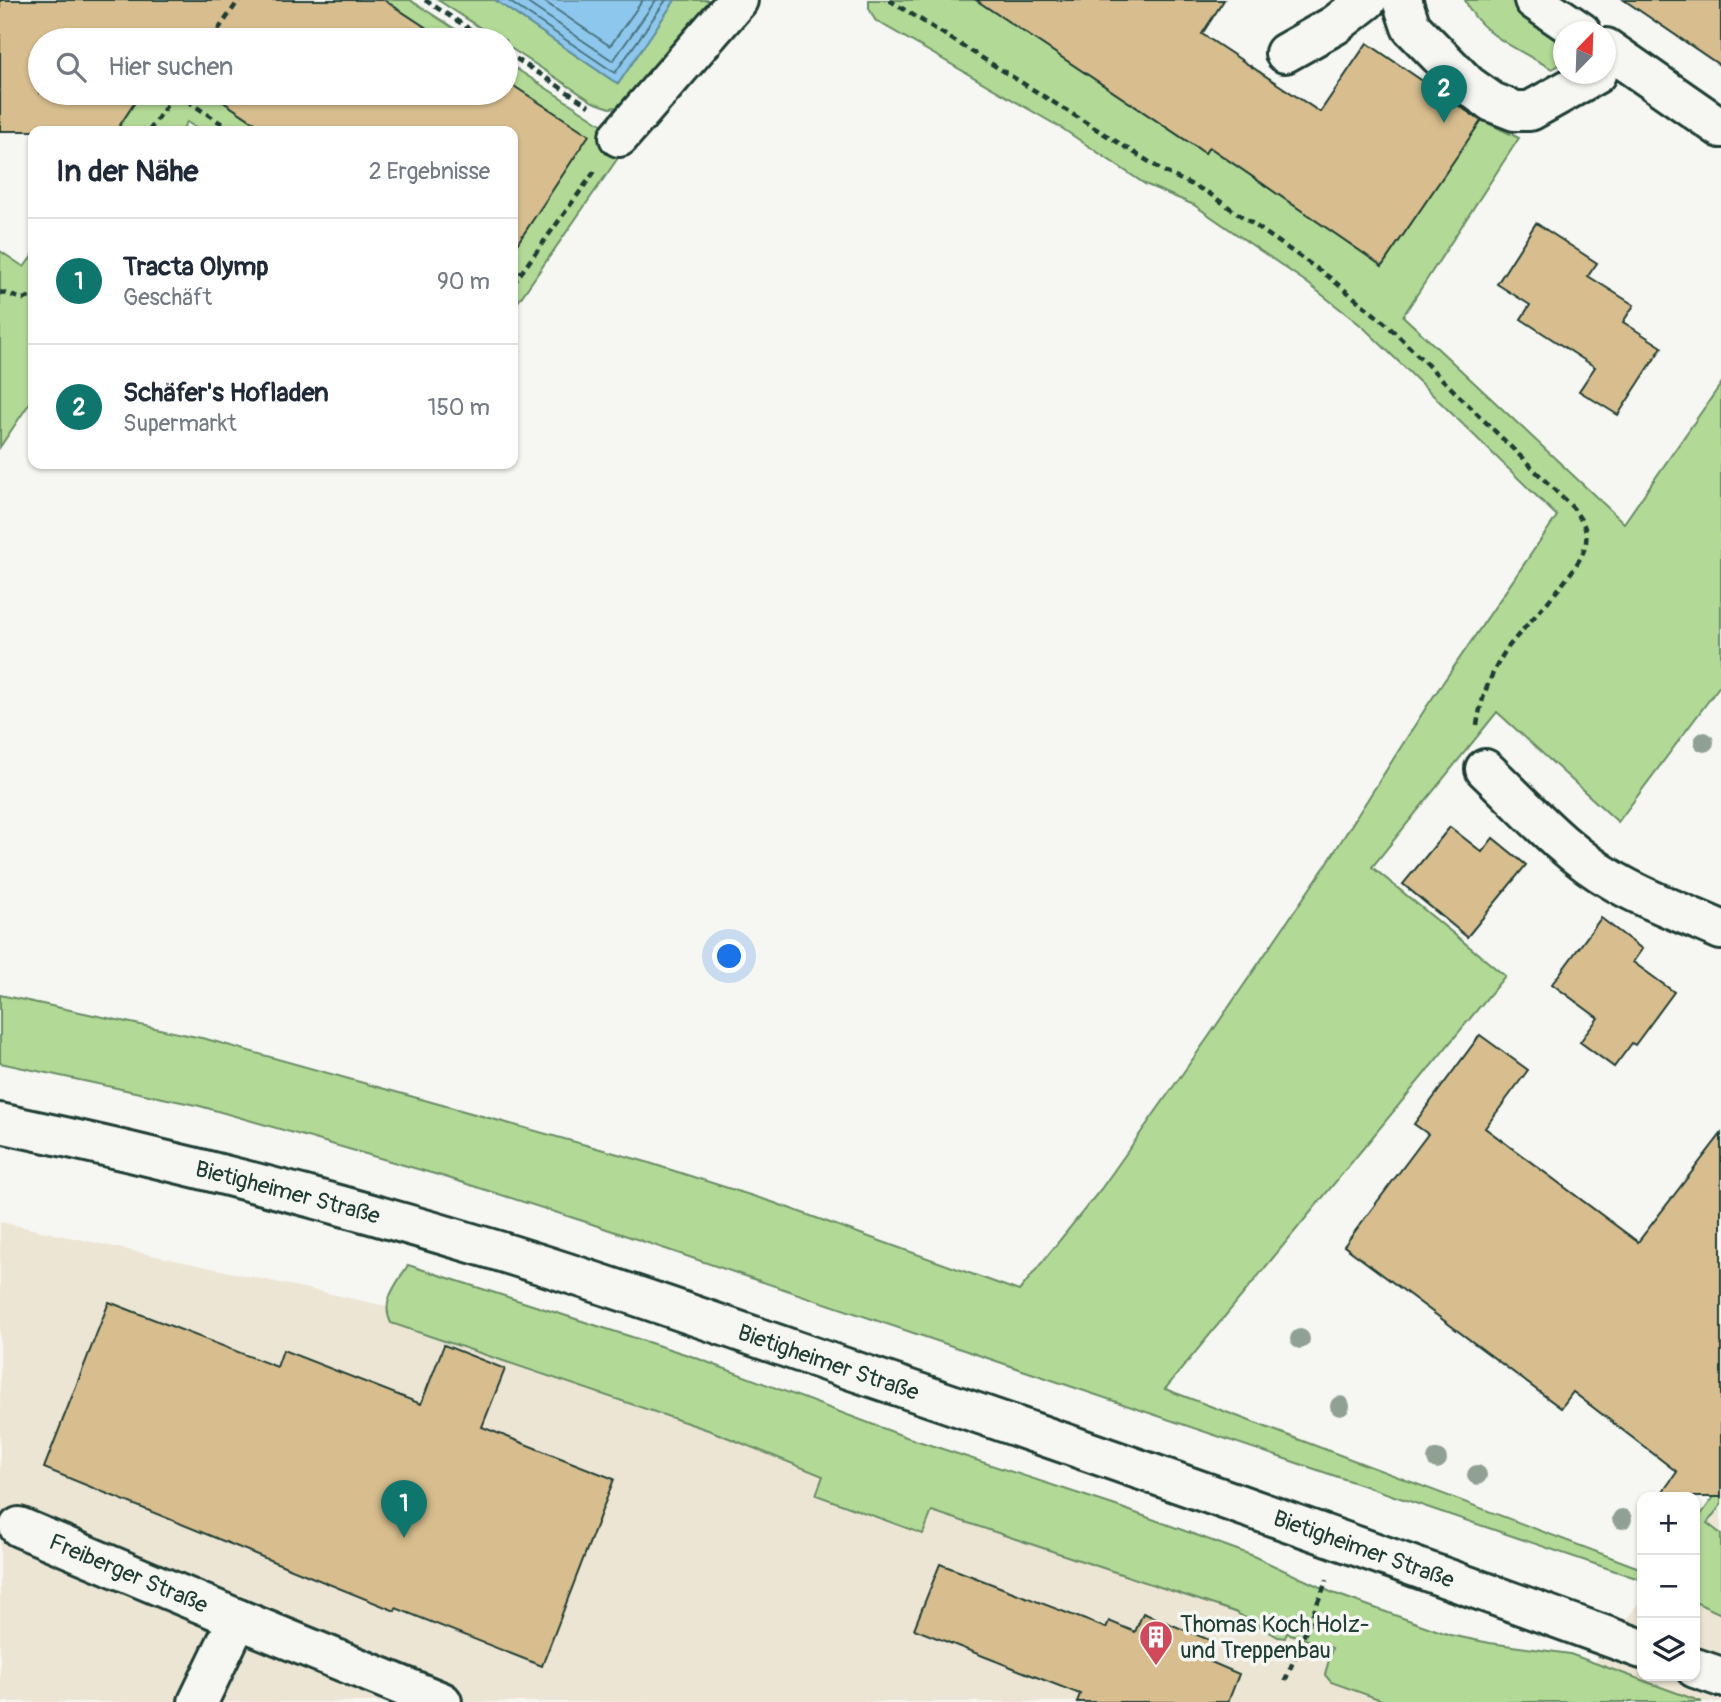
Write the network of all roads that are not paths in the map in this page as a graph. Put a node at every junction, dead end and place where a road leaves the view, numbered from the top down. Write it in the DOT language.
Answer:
graph roads {
  1 [pos="738,0"];
  2 [pos="1367,0"];
  3 [pos="1402,0"];
  4 [pos="1534,0"];
  5 [pos="1565,21"];
  6 [pos="1285,53"];
  7 [pos="1616,67"];
  8 [pos="1572,84"];
  9 [pos="1721,128"];
  10 [pos="626,130"];
  11 [pos="1485,769"];
  12 [pos="1721,930"];
  13 [pos="0,1123"];
  14 [pos="19,1527"];
  15 [pos="238,1619"];
  16 [pos="1637,1647"];
  17 [pos="1700,1670"];
  18 [pos="1721,1677"];
  19 [pos="198,1702"];
  20 [pos="442,1702"];
  1 -- 10 [label="main road"];
  2 -- 6 [label="main road"];
  3 -- 8 [label="main road"];
  4 -- 5 [label="main road"];
  7 -- 9 [label="main road"];
  11 -- 12 [label="main road"];
  13 -- 16 [label="main road, Bietigheimer Straße"];
  14 -- 15 [label="main road, Freiberger Straße"];
  15 -- 19 [label="main road, Freiberger Straße"];
  15 -- 20 [label="main road, Freiberger Straße"];
  17 -- 18 [label="main road"];
}
